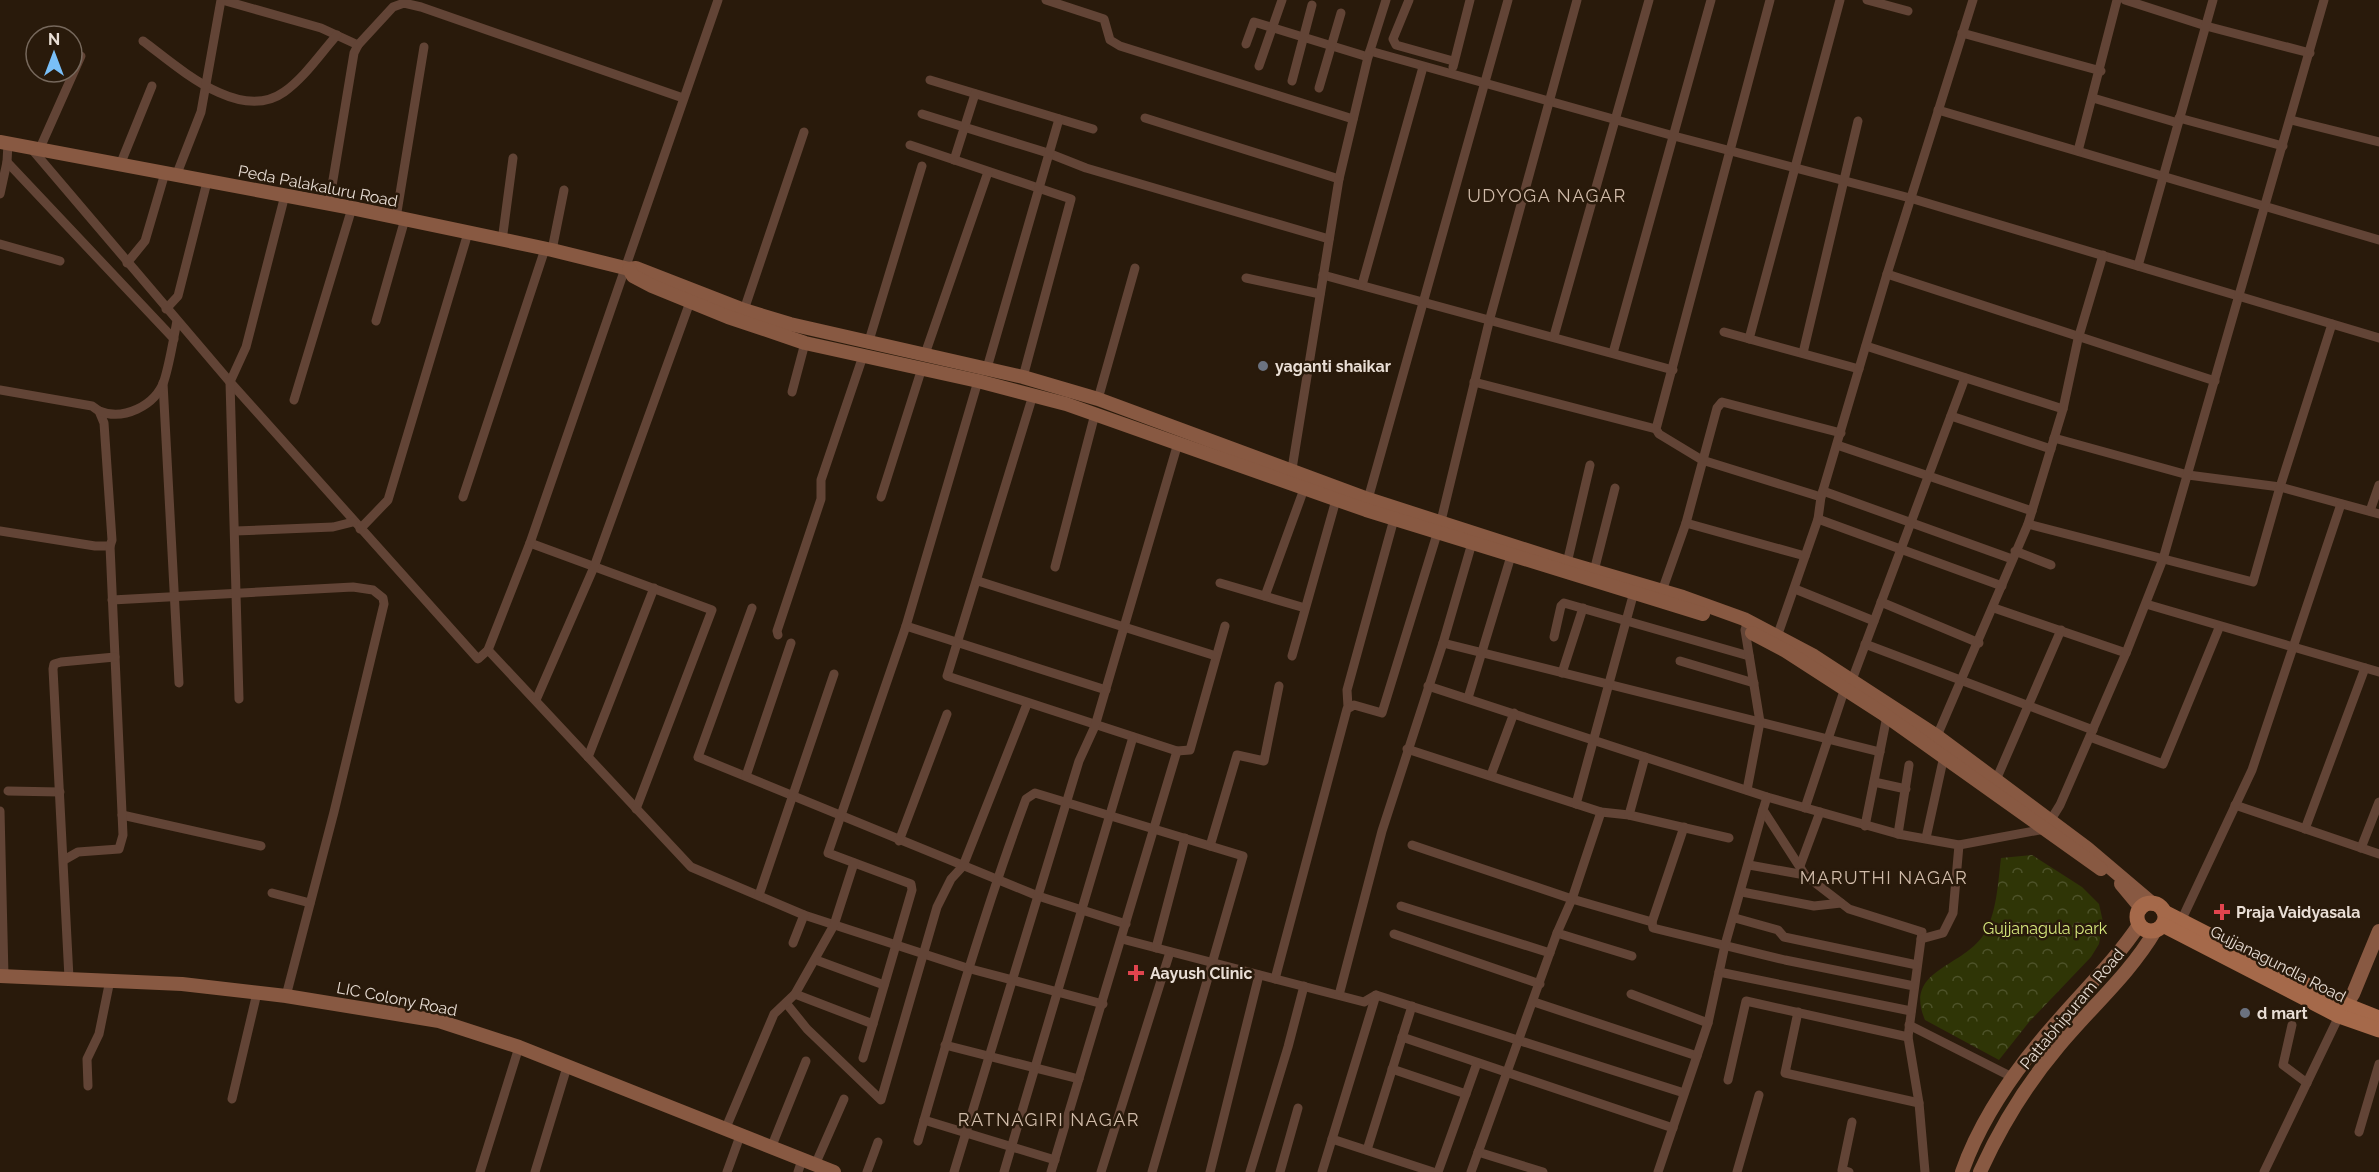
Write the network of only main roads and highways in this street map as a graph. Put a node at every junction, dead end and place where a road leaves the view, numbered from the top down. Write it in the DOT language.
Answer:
graph roads {
  1 [pos="4,142"];
  2 [pos="626,269"];
  3 [pos="865,350"];
  4 [pos="923,361"];
  5 [pos="1290,477"];
  6 [pos="1439,526"];
  7 [pos="1746,625"];
  8 [pos="1849,684"];
  9 [pos="2048,825"];
  10 [pos="2155,916"];
  11 [pos="2139,925"];
  12 [pos="2379,931"];
  13 [pos="2,976"];
  14 [pos="2343,1010"];
  15 [pos="2379,1018"];
  16 [pos="2379,1030"];
  17 [pos="805,1166"];
  18 [pos="834,1172"];
  19 [pos="1962,1172"];
  20 [pos="1980,1172"];
  1 -- 2 [label="main road, Peda Palakaluru Road"];
  2 -- 3 [label="main road, Peda Palakaluru Road"];
  2 -- 3 [label="main road"];
  3 -- 4 [label="main road"];
  4 -- 5 [label="main road"];
  4 -- 5 [label="main road"];
  5 -- 6 [label="main road"];
  5 -- 6 [label="main road"];
  6 -- 7 [label="main road"];
  6 -- 7 [label="main road"];
  7 -- 8 [label="main road"];
  7 -- 8 [label="main road"];
  8 -- 9 [label="main road"];
  8 -- 9 [label="main road"];
  9 -- 10 [label="main road"];
  10 -- 11 [label="main road"];
  10 -- 14 [label="main road, Gujjanagundla Road"];
  10 -- 14 [label="main road, Gujjanagundla Road"];
  10 -- 20 [label="main road, Pattabhipuram Road"];
  11 -- 19 [label="main road, Pattabhipuram Road"];
  12 -- 14 [label="main road"];
  13 -- 17 [label="main road, LIC Colony Road"];
  14 -- 15 [label="main road, Gujjanagundla Road"];
  14 -- 16 [label="main road, Gujjanagundla Road"];
  17 -- 18 [label="main road, LIC Colony Road"];
}
